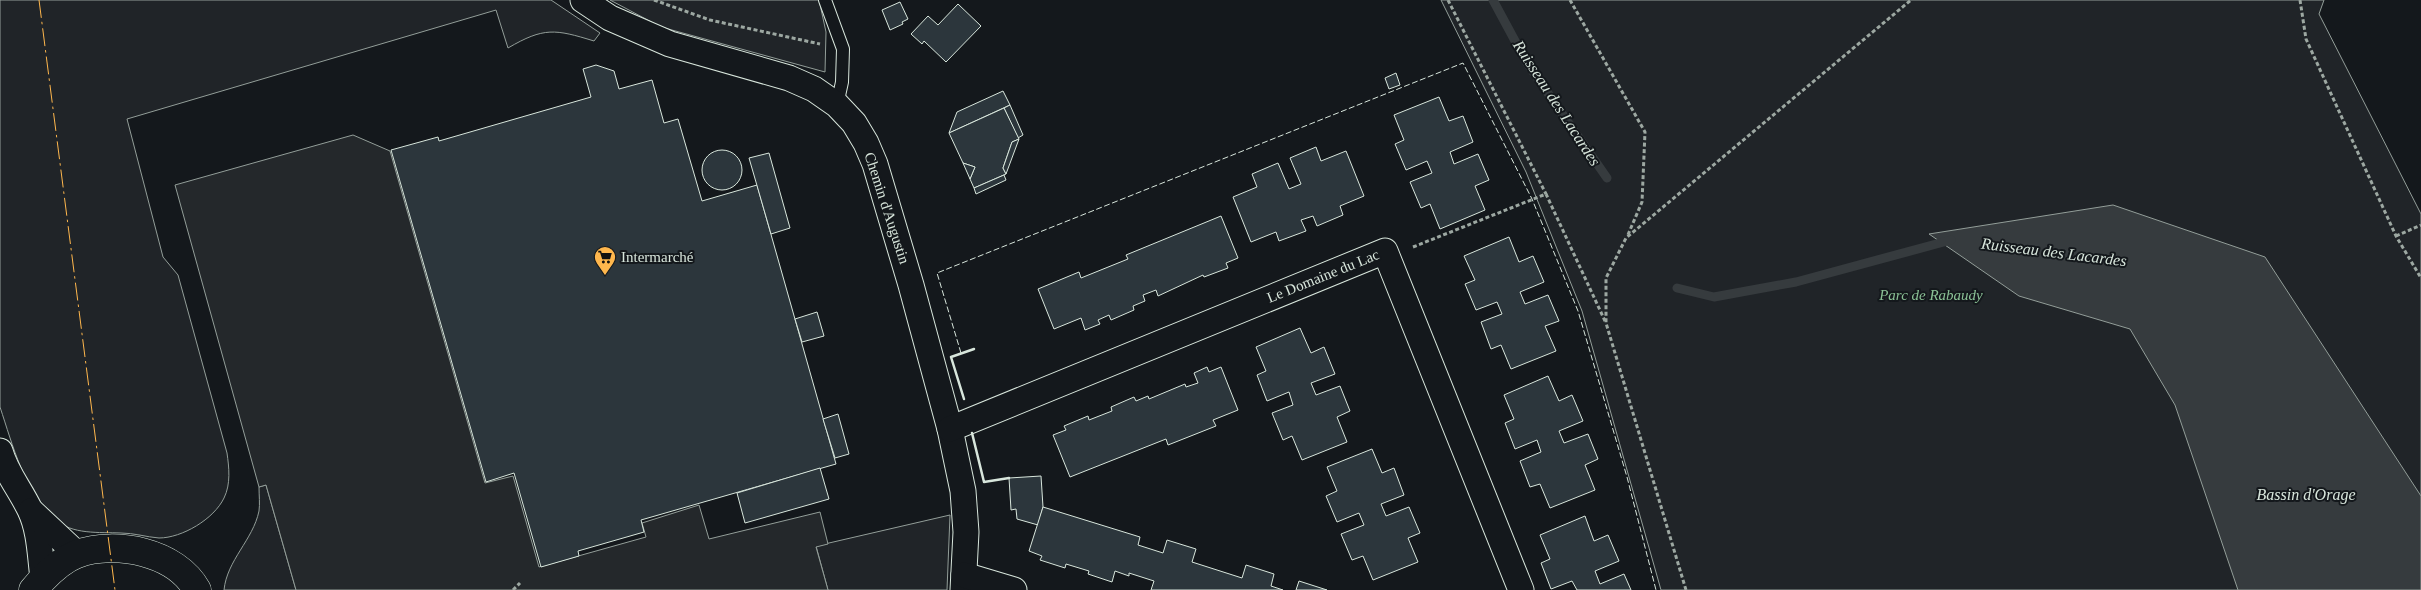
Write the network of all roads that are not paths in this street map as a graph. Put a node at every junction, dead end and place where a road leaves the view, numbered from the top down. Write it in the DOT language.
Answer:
graph roads {
  1 [pos="583,0"];
  2 [pos="825,0"];
  3 [pos="837,105"];
  4 [pos="950,428"];
  5 [pos="0,451"];
  6 [pos="30,511"];
  7 [pos="77,554"];
  8 [pos="963,582"];
  9 [pos="38,584"];
  10 [pos="197,590"];
  11 [pos="1014,590"];
  12 [pos="1521,590"];
  1 -- 3 [label="street, Chemin d'Augustin"];
  2 -- 3 [label="lane"];
  3 -- 4 [label="street, Chemin d'Augustin"];
  4 -- 8 [label="street, Chemin d'Augustin"];
  4 -- 12 [label="street, Le Domaine du Lac"];
  5 -- 6 [label="street"];
  6 -- 7 [label="street"];
  6 -- 9 [label="street"];
  7 -- 9 [label="street"];
  7 -- 10 [label="street"];
  8 -- 11 [label="street"];
}
